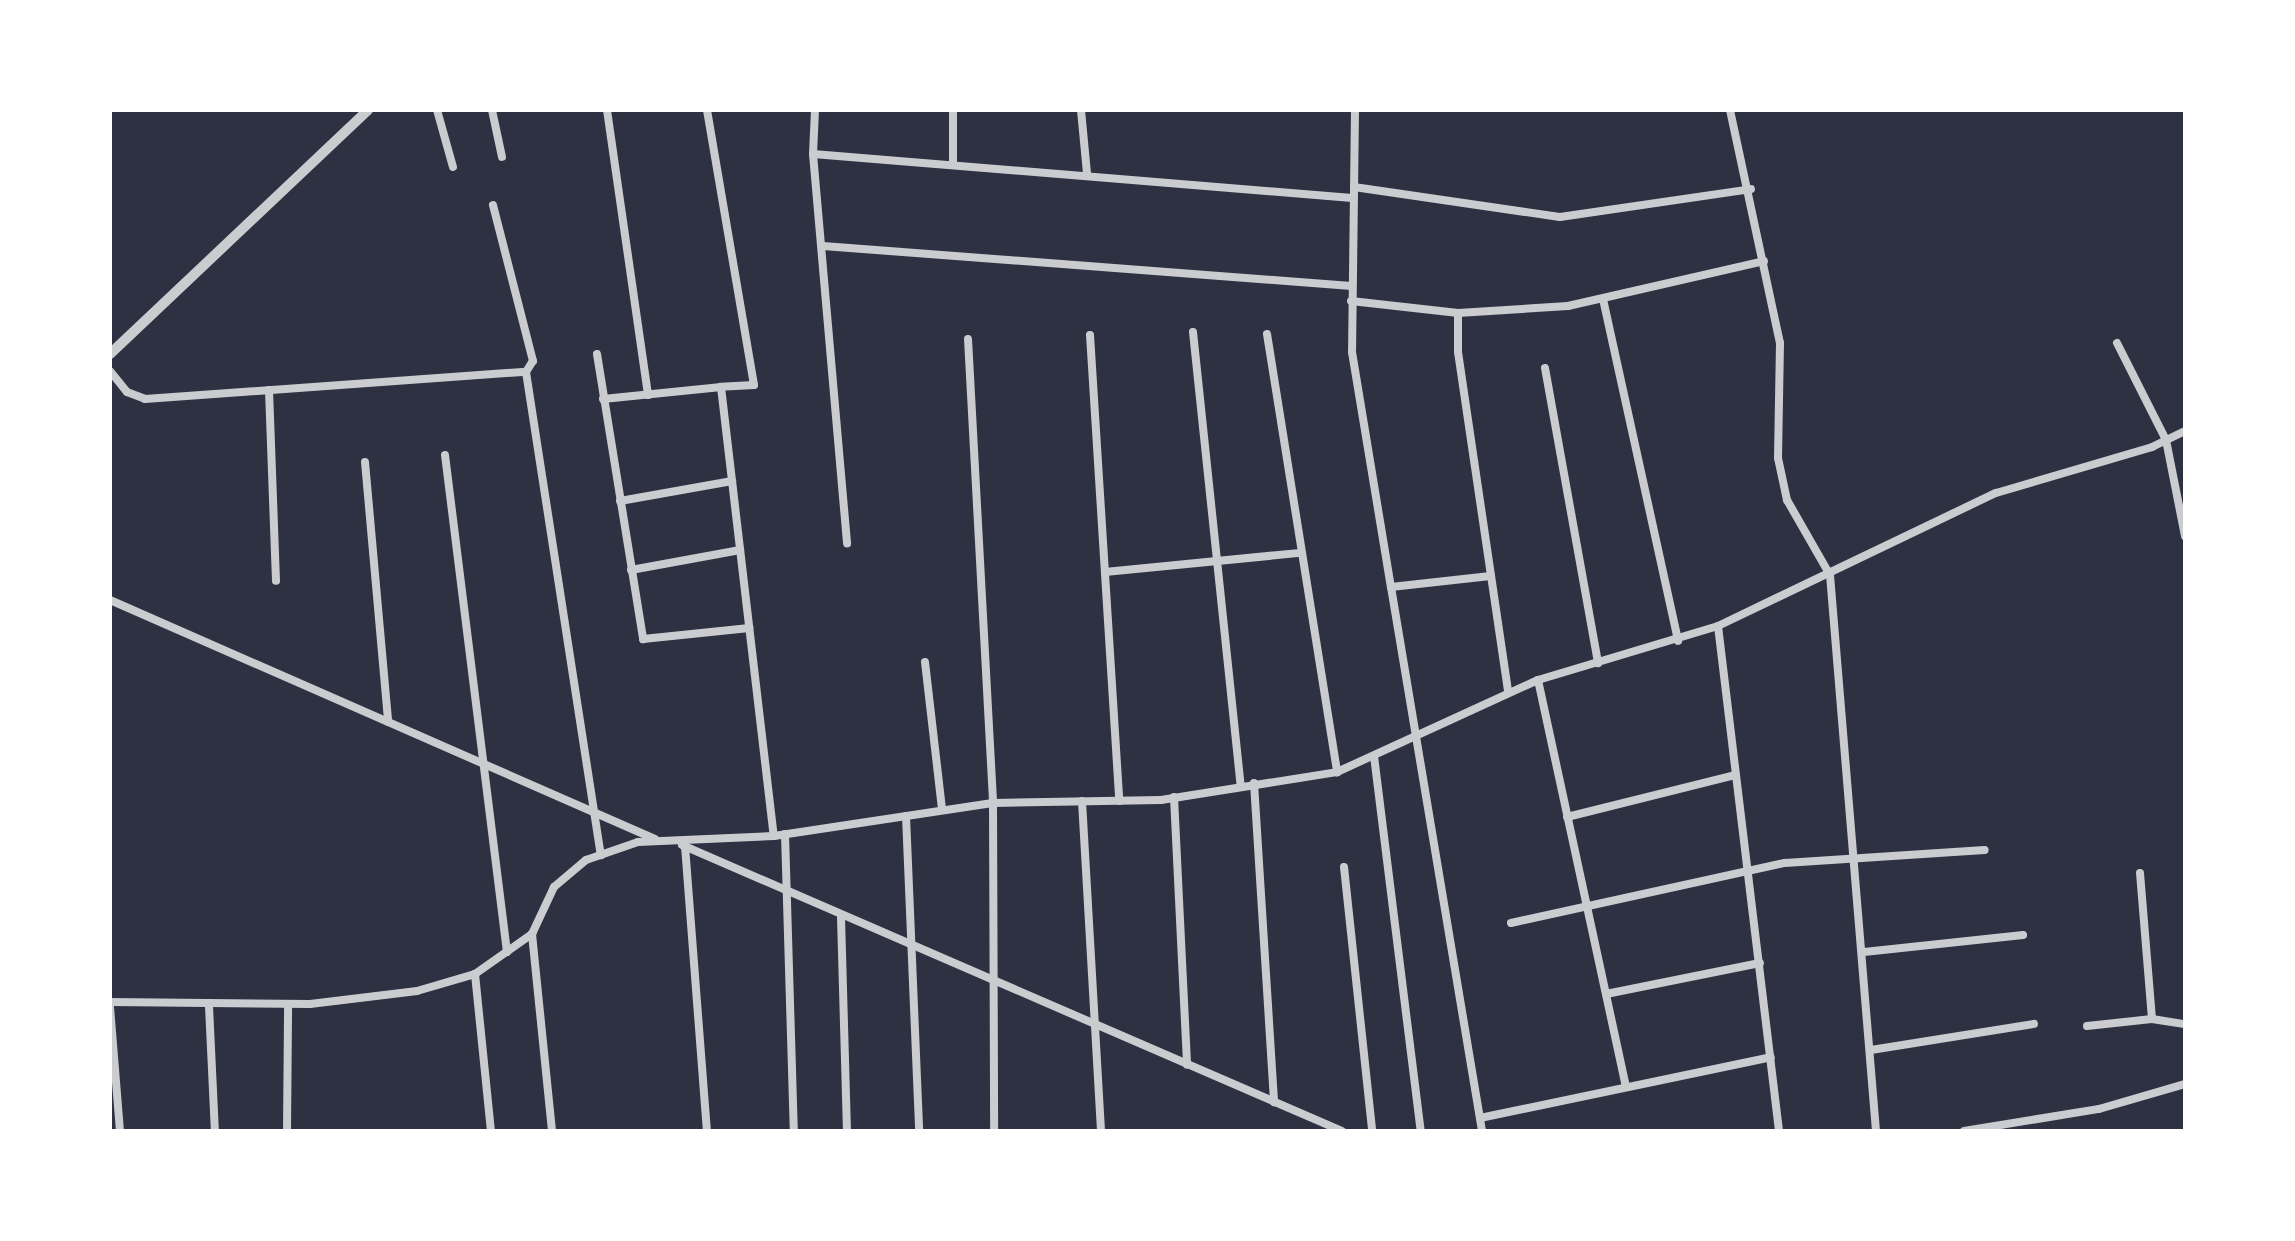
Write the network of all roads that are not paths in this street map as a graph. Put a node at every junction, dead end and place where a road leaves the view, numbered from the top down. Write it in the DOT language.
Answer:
graph roads {
  1 [pos="368,110"];
  2 [pos="436,110"];
  3 [pos="492,110"];
  4 [pos="606,110"];
  5 [pos="707,110"];
  6 [pos="815,110"];
  7 [pos="953,110"];
  8 [pos="1080,110"];
  9 [pos="1355,110"];
  10 [pos="1730,110"];
  11 [pos="813,154"];
  12 [pos="502,156"];
  13 [pos="953,162"];
  14 [pos="453,167"];
  15 [pos="1086,174"];
  16 [pos="1354,187"];
  17 [pos="1751,189"];
  18 [pos="1352,198"];
  19 [pos="494,205"];
  20 [pos="823,246"];
  21 [pos="1764,261"];
  22 [pos="1351,286"];
  23 [pos="1602,299"];
  24 [pos="1351,301"];
  25 [pos="1458,313"];
  26 [pos="1193,332"];
  27 [pos="1267,334"];
  28 [pos="1090,335"];
  29 [pos="968,339"];
  30 [pos="2117,343"];
  31 [pos="110,354"];
  32 [pos="597,354"];
  33 [pos="1545,368"];
  34 [pos="110,371"];
  35 [pos="526,372"];
  36 [pos="721,387"];
  37 [pos="269,390"];
  38 [pos="648,394"];
  39 [pos="604,400"];
  40 [pos="2185,431"];
  41 [pos="2166,440"];
  42 [pos="445,456"];
  43 [pos="365,462"];
  44 [pos="732,481"];
  45 [pos="620,502"];
  46 [pos="2185,536"];
  47 [pos="847,544"];
  48 [pos="740,550"];
  49 [pos="1300,553"];
  50 [pos="1217,560"];
  51 [pos="631,570"];
  52 [pos="1105,572"];
  53 [pos="1490,576"];
  54 [pos="1830,576"];
  55 [pos="276,581"];
  56 [pos="1391,587"];
  57 [pos="110,600"];
  58 [pos="1718,626"];
  59 [pos="750,628"];
  60 [pos="1678,641"];
  61 [pos="925,662"];
  62 [pos="1598,664"];
  63 [pos="1538,680"];
  64 [pos="1508,692"];
  65 [pos="388,722"];
  66 [pos="1416,738"];
  67 [pos="1374,756"];
  68 [pos="483,764"];
  69 [pos="1337,772"];
  70 [pos="1736,775"];
  71 [pos="1254,784"];
  72 [pos="1241,785"];
  73 [pos="1174,797"];
  74 [pos="1119,800"];
  75 [pos="1082,801"];
  76 [pos="993,803"];
  77 [pos="942,810"];
  78 [pos="594,812"];
  79 [pos="906,816"];
  80 [pos="1567,817"];
  81 [pos="785,834"];
  82 [pos="774,836"];
  83 [pos="661,842"];
  84 [pos="681,844"];
  85 [pos="1985,850"];
  86 [pos="601,855"];
  87 [pos="1857,858"];
  88 [pos="1344,867"];
  89 [pos="1748,868"];
  90 [pos="2140,872"];
  91 [pos="787,893"];
  92 [pos="1586,904"];
  93 [pos="840,918"];
  94 [pos="1511,923"];
  95 [pos="532,934"];
  96 [pos="2023,934"];
  97 [pos="916,951"];
  98 [pos="508,952"];
  99 [pos="1864,952"];
  100 [pos="1760,962"];
  101 [pos="476,974"];
  102 [pos="995,985"];
  103 [pos="1606,994"];
  104 [pos="288,1004"];
  105 [pos="110,1005"];
  106 [pos="209,1006"];
  107 [pos="2152,1019"];
  108 [pos="2034,1024"];
  109 [pos="2185,1024"];
  110 [pos="2087,1026"];
  111 [pos="1097,1028"];
  112 [pos="1871,1050"];
  113 [pos="1771,1057"];
  114 [pos="1187,1065"];
  115 [pos="2185,1084"];
  116 [pos="1626,1087"];
  117 [pos="1274,1102"];
  118 [pos="1480,1118"];
  119 [pos="120,1131"];
  120 [pos="215,1131"];
  121 [pos="287,1131"];
  122 [pos="491,1131"];
  123 [pos="552,1131"];
  124 [pos="707,1131"];
  125 [pos="794,1131"];
  126 [pos="847,1131"];
  127 [pos="919,1131"];
  128 [pos="994,1131"];
  129 [pos="1102,1131"];
  130 [pos="1342,1131"];
  131 [pos="1372,1131"];
  132 [pos="1421,1131"];
  133 [pos="1482,1131"];
  134 [pos="1779,1131"];
  135 [pos="1876,1131"];
  136 [pos="1964,1131"];
  1 -- 31 [label="street"];
  2 -- 14 [label="street"];
  3 -- 12 [label="street"];
  4 -- 38 [label="street"];
  5 -- 36 [label="street"];
  6 -- 11 [label="street"];
  7 -- 13 [label="street"];
  8 -- 15 [label="street"];
  9 -- 16 [label="street"];
  10 -- 17 [label="street"];
  11 -- 13 [label="street"];
  11 -- 20 [label="street"];
  13 -- 15 [label="street"];
  15 -- 18 [label="street"];
  16 -- 17 [label="street"];
  16 -- 18 [label="street"];
  17 -- 21 [label="street"];
  18 -- 22 [label="street"];
  19 -- 35 [label="street"];
  20 -- 22 [label="street"];
  20 -- 47 [label="street"];
  21 -- 23 [label="street"];
  21 -- 54 [label="street"];
  22 -- 24 [label="street"];
  23 -- 25 [label="street"];
  23 -- 60 [label="street"];
  24 -- 25 [label="street"];
  24 -- 56 [label="street"];
  25 -- 53 [label="street"];
  26 -- 50 [label="street"];
  27 -- 49 [label="street"];
  28 -- 52 [label="street"];
  29 -- 76 [label="street"];
  30 -- 41 [label="street"];
  32 -- 39 [label="street"];
  33 -- 62 [label="street"];
  34 -- 37 [label="street"];
  35 -- 37 [label="street"];
  35 -- 78 [label="street"];
  36 -- 38 [label="street"];
  36 -- 44 [label="street"];
  37 -- 55 [label="street"];
  38 -- 39 [label="street"];
  39 -- 45 [label="street"];
  40 -- 41 [label="street"];
  41 -- 46 [label="street"];
  41 -- 54 [label="street"];
  42 -- 68 [label="street"];
  43 -- 65 [label="street"];
  44 -- 45 [label="street"];
  44 -- 48 [label="street"];
  45 -- 51 [label="street"];
  48 -- 51 [label="street"];
  48 -- 59 [label="street"];
  49 -- 50 [label="street"];
  49 -- 69 [label="street"];
  50 -- 52 [label="street"];
  50 -- 72 [label="street"];
  51 -- 59 [label="street"];
  52 -- 74 [label="street"];
  53 -- 56 [label="street"];
  53 -- 64 [label="street"];
  54 -- 58 [label="street"];
  54 -- 87 [label="street"];
  56 -- 66 [label="street"];
  57 -- 65 [label="street"];
  58 -- 60 [label="street"];
  58 -- 70 [label="street"];
  59 -- 82 [label="street"];
  60 -- 62 [label="street"];
  61 -- 77 [label="street"];
  62 -- 63 [label="street"];
  63 -- 64 [label="street"];
  63 -- 80 [label="street"];
  64 -- 66 [label="street"];
  65 -- 68 [label="street"];
  66 -- 67 [label="street"];
  66 -- 118 [label="street"];
  67 -- 69 [label="street"];
  67 -- 132 [label="street"];
  68 -- 78 [label="street"];
  68 -- 98 [label="street"];
  69 -- 71 [label="street"];
  70 -- 80 [label="street"];
  70 -- 89 [label="street"];
  71 -- 72 [label="street"];
  71 -- 117 [label="street"];
  72 -- 73 [label="street"];
  73 -- 74 [label="street"];
  73 -- 114 [label="street"];
  74 -- 75 [label="street"];
  75 -- 76 [label="street"];
  75 -- 111 [label="street"];
  76 -- 77 [label="street"];
  76 -- 102 [label="street"];
  77 -- 79 [label="street"];
  78 -- 83 [label="street"];
  78 -- 86 [label="street"];
  79 -- 81 [label="street"];
  79 -- 97 [label="street"];
  80 -- 92 [label="street"];
  81 -- 82 [label="street"];
  81 -- 91 [label="street"];
  82 -- 84 [label="street"];
  83 -- 84 [label="street"];
  83 -- 86 [label="street"];
  84 -- 91 [label="street"];
  84 -- 124 [label="street"];
  85 -- 87 [label="street"];
  86 -- 95 [label="street"];
  87 -- 89 [label="street"];
  87 -- 99 [label="street"];
  88 -- 131 [label="street"];
  89 -- 92 [label="street"];
  89 -- 100 [label="street"];
  90 -- 107 [label="street"];
  91 -- 93 [label="street"];
  91 -- 125 [label="street"];
  92 -- 94 [label="street"];
  92 -- 103 [label="street"];
  93 -- 97 [label="street"];
  93 -- 126 [label="street"];
  95 -- 98 [label="street"];
  95 -- 123 [label="street"];
  96 -- 99 [label="street"];
  97 -- 102 [label="street"];
  97 -- 127 [label="street"];
  98 -- 101 [label="street"];
  99 -- 112 [label="street"];
  100 -- 103 [label="street"];
  100 -- 113 [label="street"];
  101 -- 104 [label="street"];
  101 -- 122 [label="street"];
  102 -- 111 [label="street"];
  102 -- 128 [label="street"];
  103 -- 116 [label="street"];
  104 -- 106 [label="street"];
  104 -- 121 [label="street"];
  105 -- 106 [label="street"];
  105 -- 119 [label="street"];
  106 -- 120 [label="street"];
  107 -- 109 [label="street"];
  107 -- 110 [label="street"];
  108 -- 112 [label="street"];
  111 -- 114 [label="street"];
  111 -- 129 [label="street"];
  112 -- 135 [label="street"];
  113 -- 116 [label="street"];
  113 -- 134 [label="street"];
  114 -- 117 [label="street"];
  115 -- 136 [label="street"];
  116 -- 118 [label="street"];
  117 -- 130 [label="street"];
  118 -- 133 [label="street"];
}
